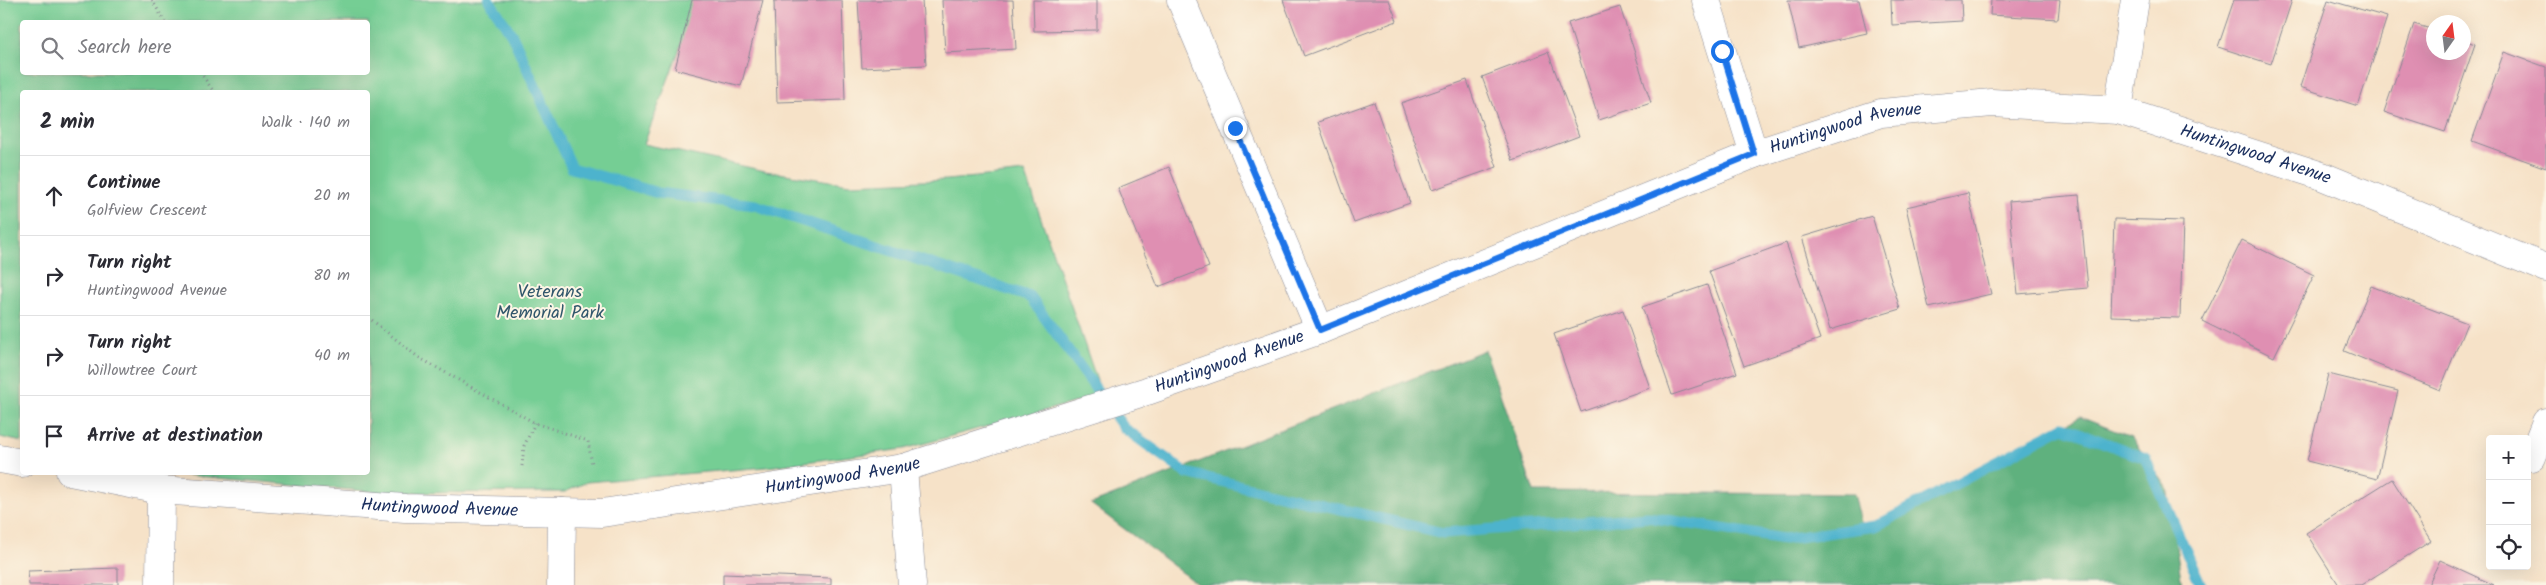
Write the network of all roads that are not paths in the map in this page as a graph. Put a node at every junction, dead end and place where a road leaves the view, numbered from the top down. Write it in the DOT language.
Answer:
graph roads {
  1 [pos="1181,0"];
  2 [pos="1706,0"];
  3 [pos="2136,0"];
  4 [pos="2118,110"];
  5 [pos="1754,154"];
  6 [pos="2546,268"];
  7 [pos="1320,330"];
  8 [pos="2546,422"];
  9 [pos="2532,457"];
  10 [pos="0,459"];
  11 [pos="20,463"];
  12 [pos="903,468"];
  13 [pos="85,475"];
  14 [pos="161,490"];
  15 [pos="562,512"];
  16 [pos="160,585"];
  17 [pos="561,585"];
  18 [pos="912,585"];
  1 -- 7 [label="street"];
  2 -- 5 [label="street"];
  3 -- 4 [label="street"];
  4 -- 5 [label="street, Huntingwood Avenue"];
  4 -- 6 [label="street, Huntingwood Avenue"];
  5 -- 7 [label="street, Huntingwood Avenue"];
  7 -- 12 [label="street, Huntingwood Avenue"];
  8 -- 9 [label="street"];
  10 -- 11 [label="street"];
  12 -- 15 [label="street, Huntingwood Avenue"];
  12 -- 18 [label="street"];
  13 -- 14 [label="street, Huntingwood Avenue"];
  14 -- 15 [label="street, Huntingwood Avenue"];
  14 -- 16 [label="street"];
  15 -- 17 [label="street"];
}
